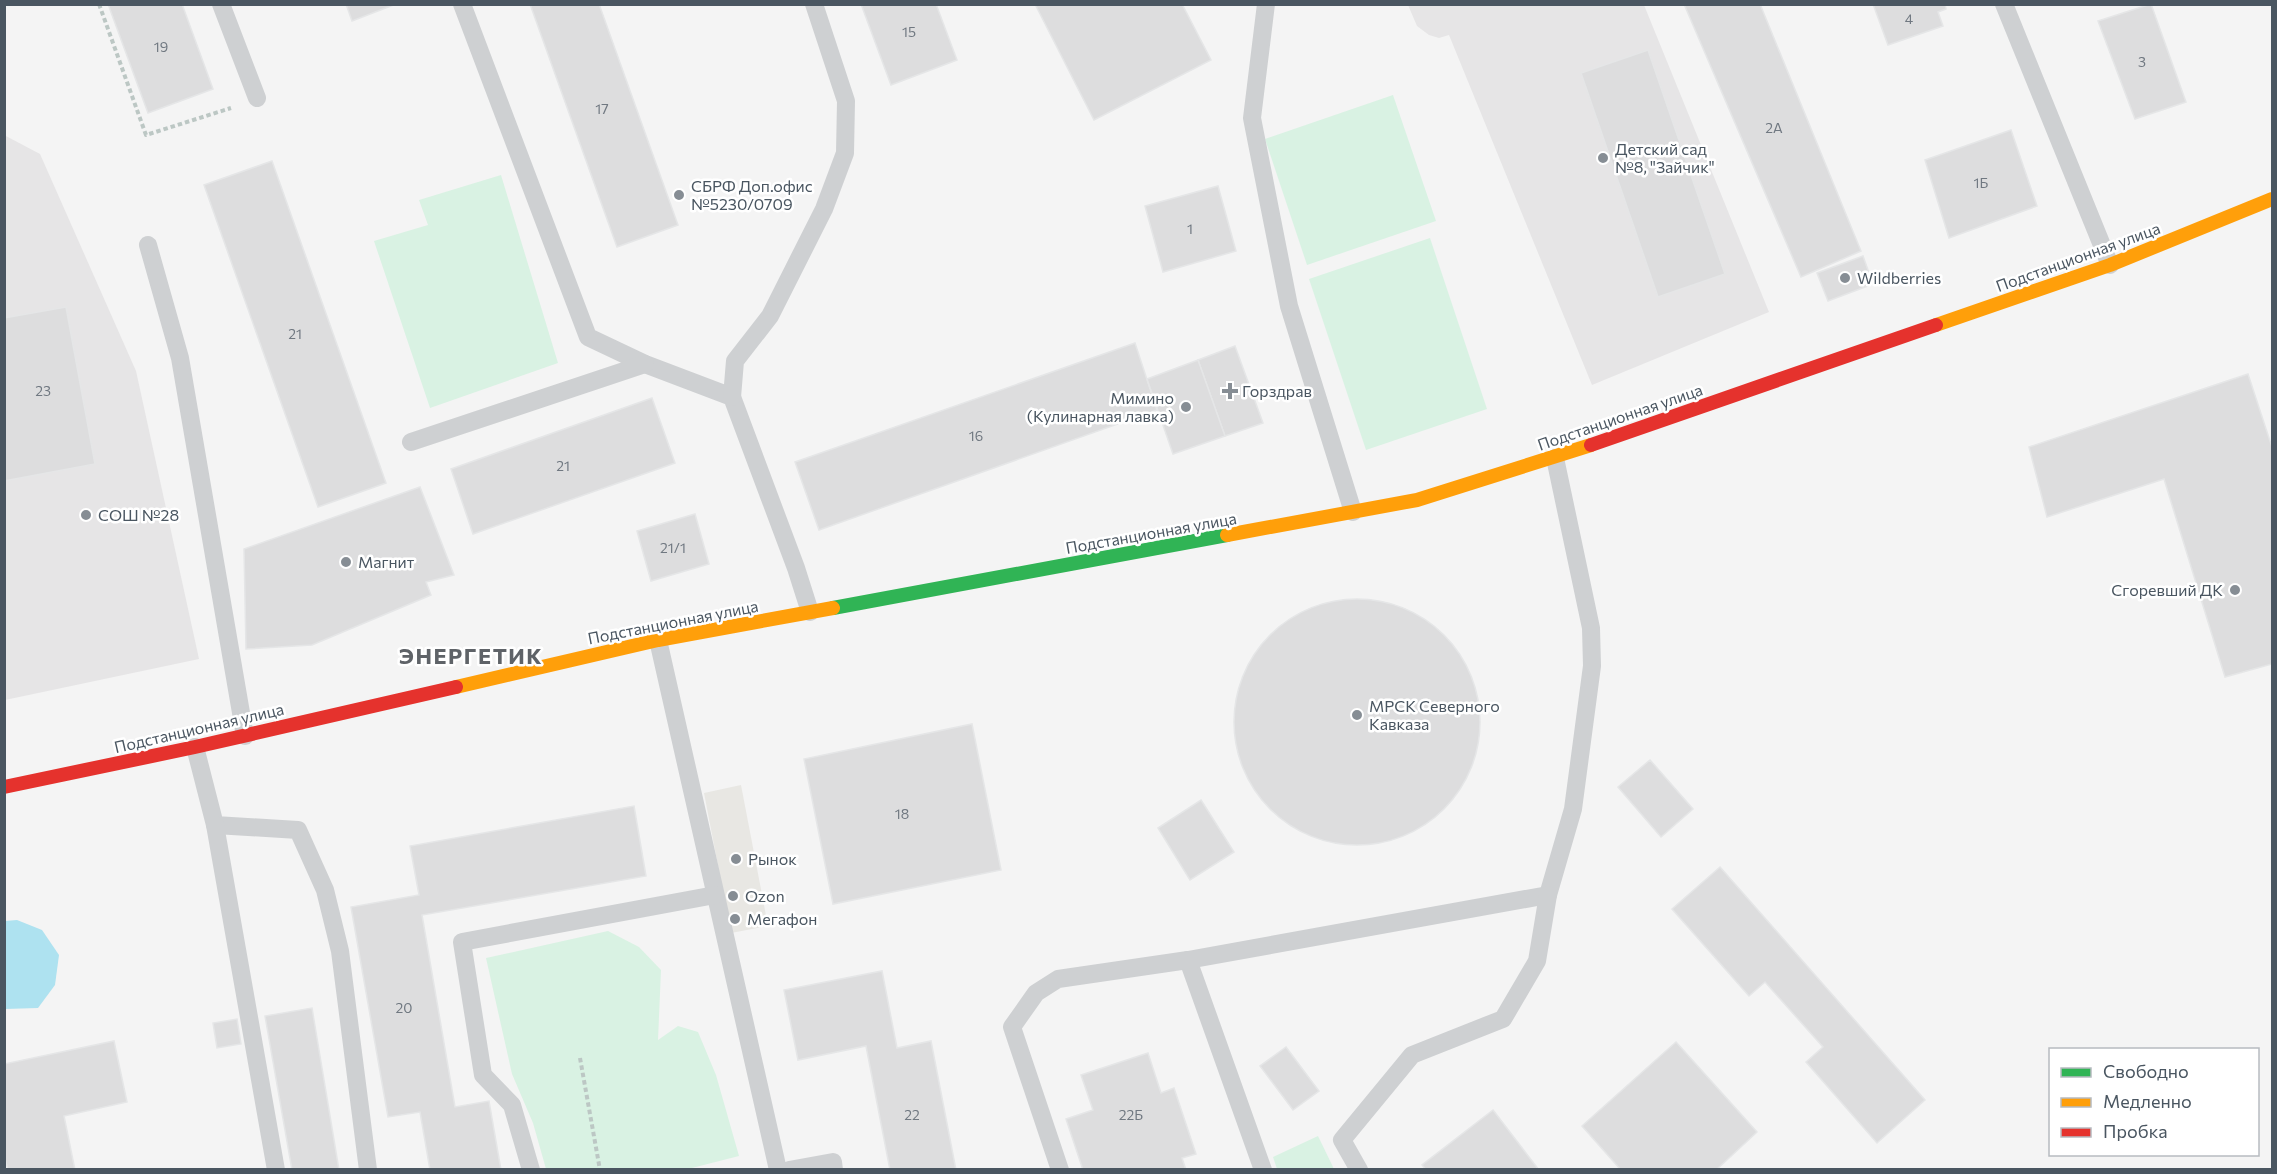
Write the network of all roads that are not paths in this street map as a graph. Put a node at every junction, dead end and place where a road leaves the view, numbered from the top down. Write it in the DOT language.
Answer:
graph roads {
  1 [pos="221,4"];
  2 [pos="462,4"];
  3 [pos="814,4"];
  4 [pos="1266,4"];
  5 [pos="2004,4"];
  6 [pos="257,98"];
  7 [pos="2272,199"];
  8 [pos="148,245"];
  9 [pos="2110,265"];
  10 [pos="645,364"];
  11 [pos="732,397"];
  12 [pos="411,442"];
  13 [pos="1555,458"];
  14 [pos="1353,512"];
  15 [pos="810,612"];
  16 [pos="658,640"];
  17 [pos="245,736"];
  18 [pos="195,747"];
  19 [pos="4,788"];
  20 [pos="215,825"];
  21 [pos="716,895"];
  22 [pos="1548,895"];
  23 [pos="1188,960"];
  24 [pos="276,1170"];
  25 [pos="368,1170"];
  26 [pos="531,1170"];
  27 [pos="778,1170"];
  28 [pos="789,1170"];
  29 [pos="834,1170"];
  30 [pos="1060,1170"];
  31 [pos="1263,1170"];
  32 [pos="1359,1170"];
  1 -- 6 [label="lane"];
  2 -- 10 [label="lane"];
  3 -- 11 [label="lane"];
  4 -- 14 [label="lane"];
  5 -- 9 [label="lane"];
  7 -- 9 [label="street, Подстанционная улица"];
  8 -- 17 [label="lane"];
  9 -- 13 [label="street, Подстанционная улица"];
  10 -- 11 [label="lane"];
  10 -- 12 [label="lane"];
  11 -- 15 [label="lane"];
  13 -- 14 [label="street, Подстанционная улица"];
  13 -- 22 [label="lane"];
  14 -- 15 [label="street, Подстанционная улица"];
  15 -- 16 [label="street, Подстанционная улица"];
  16 -- 17 [label="street, Подстанционная улица"];
  16 -- 21 [label="lane"];
  17 -- 18 [label="street, Подстанционная улица"];
  18 -- 19 [label="street, Подстанционная улица"];
  18 -- 20 [label="lane"];
  20 -- 24 [label="lane"];
  20 -- 25 [label="lane"];
  21 -- 26 [label="lane"];
  21 -- 27 [label="lane"];
  22 -- 23 [label="lane"];
  22 -- 32 [label="lane"];
  23 -- 30 [label="lane"];
  23 -- 31 [label="lane"];
  28 -- 29 [label="lane"];
}
